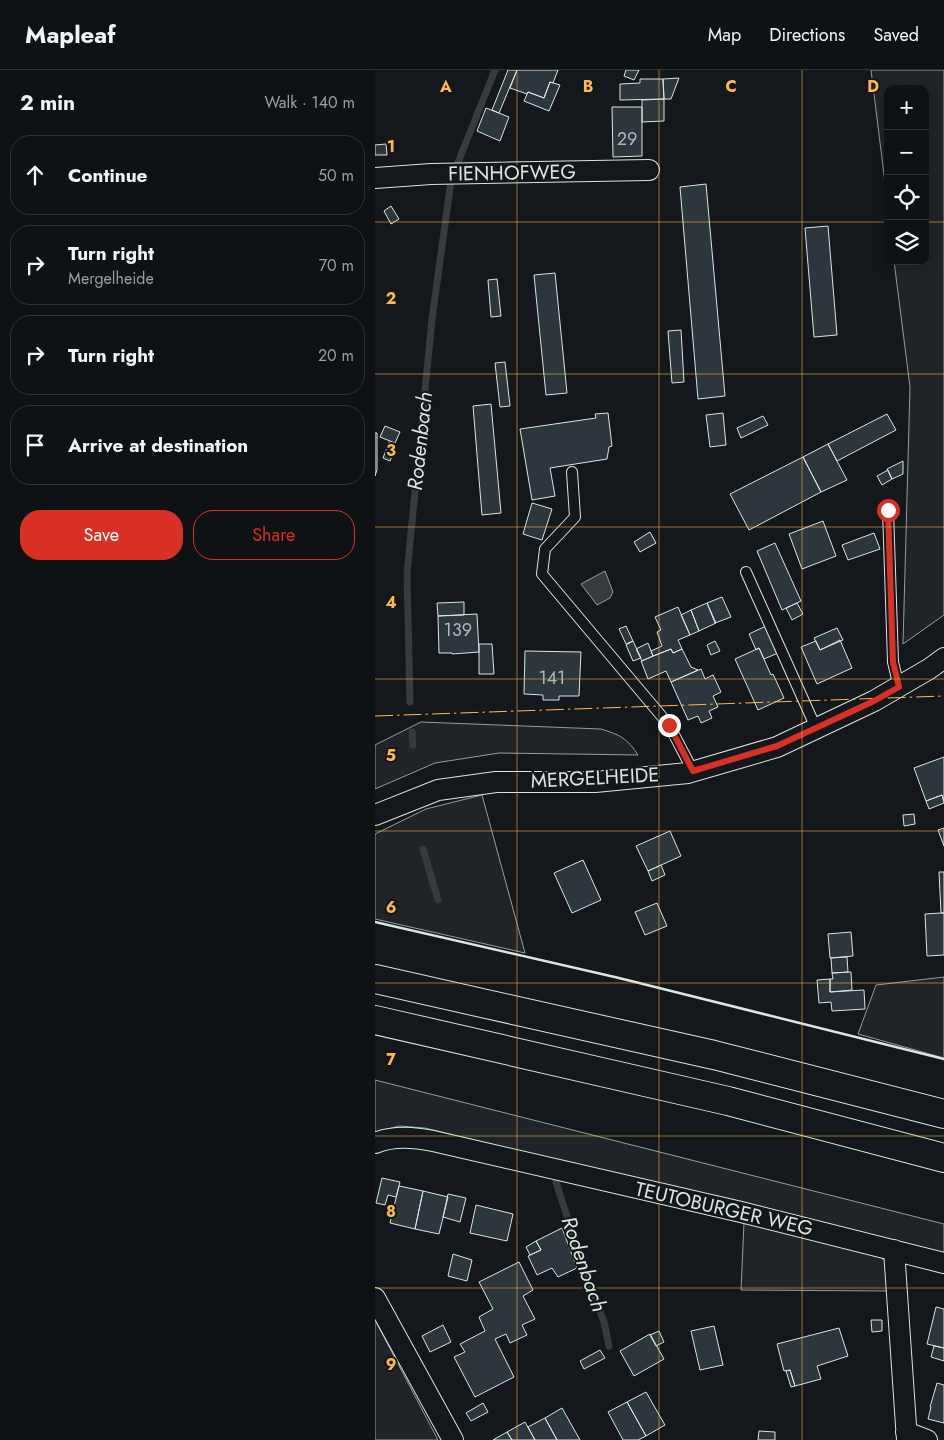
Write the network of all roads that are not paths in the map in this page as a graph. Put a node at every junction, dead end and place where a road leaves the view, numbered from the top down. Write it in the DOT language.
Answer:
graph roads {
  1 [pos="649,170"];
  2 [pos="375,178"];
  3 [pos="572,472"];
  4 [pos="888,510"];
  5 [pos="746,572"];
  6 [pos="944,658"];
  7 [pos="899,687"];
  8 [pos="816,728"];
  9 [pos="693,771"];
  10 [pos="375,815"];
  11 [pos="375,979"];
  12 [pos="375,1020"];
  13 [pos="944,1114"];
  14 [pos="375,1143"];
  15 [pos="944,1158"];
  16 [pos="894,1250"];
  17 [pos="944,1263"];
  18 [pos="375,1298"];
  19 [pos="907,1436"];
  20 [pos="453,1440"];
  21 [pos="927,1440"];
  1 -- 2 [label="street, FIENHOFWEG"];
  3 -- 9 [label="lane"];
  4 -- 7 [label="lane"];
  5 -- 8 [label="lane"];
  6 -- 7 [label="street, MERGELHEIDE"];
  7 -- 8 [label="street, MERGELHEIDE"];
  8 -- 9 [label="street, MERGELHEIDE"];
  9 -- 10 [label="street, MERGELHEIDE"];
  11 -- 13 [label="highway"];
  12 -- 15 [label="highway"];
  14 -- 16 [label="street, TEUTOBURGER WEG"];
  16 -- 17 [label="street, TEUTOBURGER WEG"];
  16 -- 19 [label="street"];
  18 -- 20 [label="street"];
  19 -- 21 [label="street"];
}
